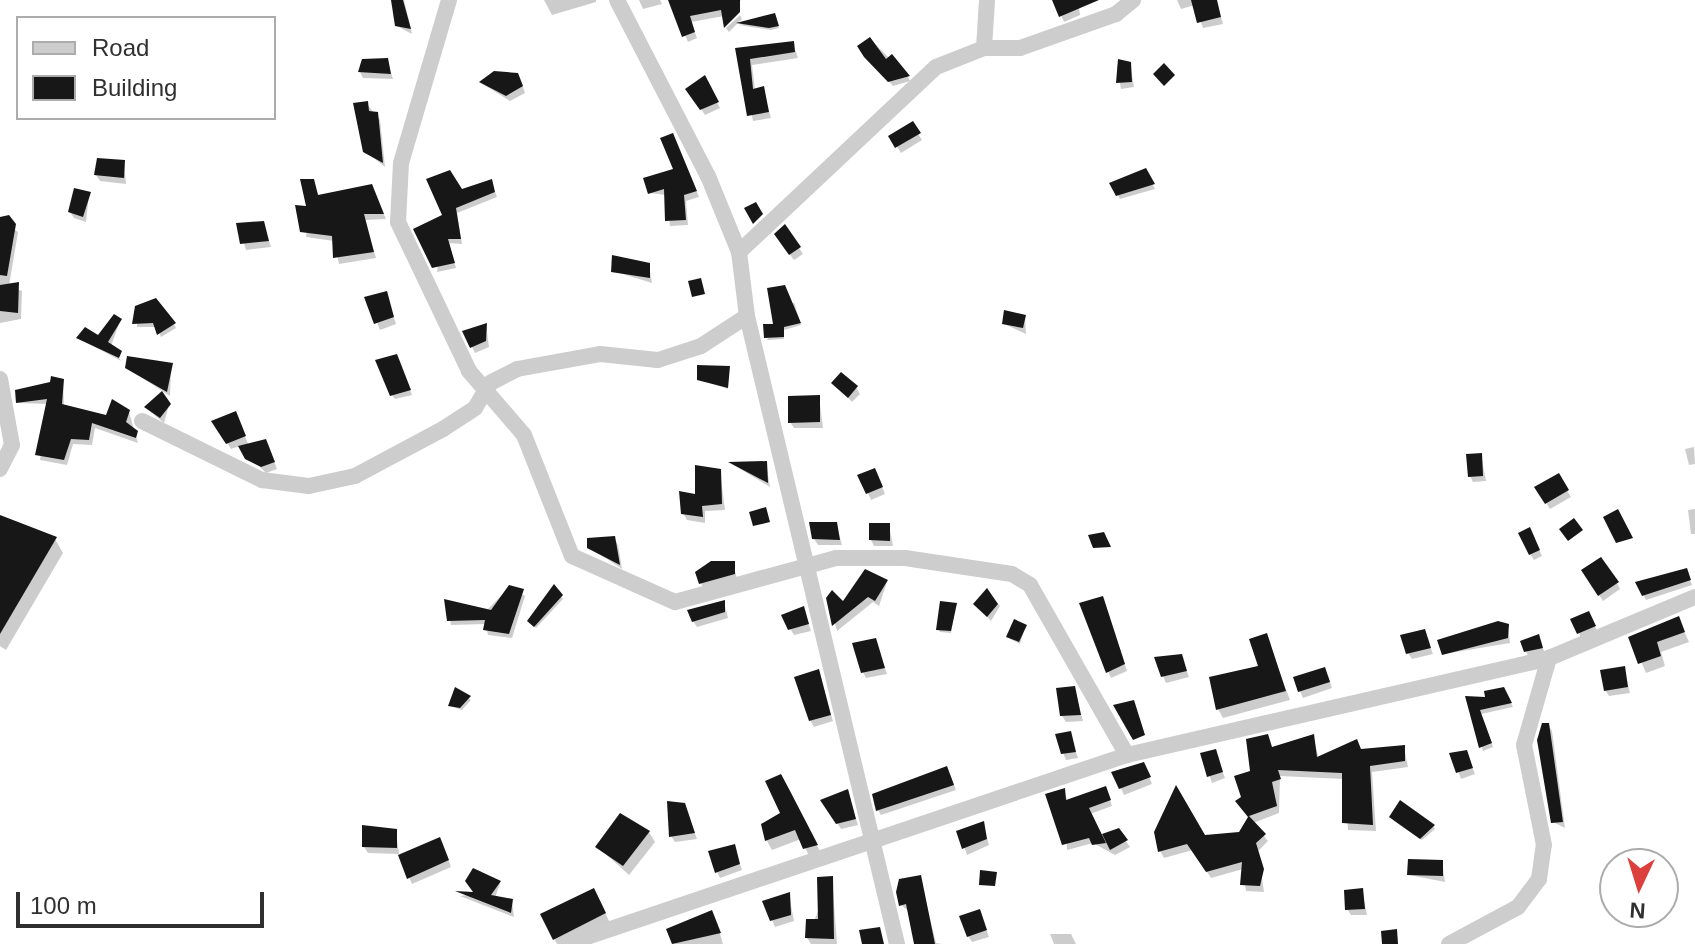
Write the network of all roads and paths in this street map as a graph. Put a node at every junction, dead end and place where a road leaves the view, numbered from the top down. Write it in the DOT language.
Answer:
graph roads {
  1 [pos="449,0"];
  2 [pos="617,0"];
  3 [pos="987,0"];
  4 [pos="1133,0"];
  5 [pos="984,48"];
  6 [pos="739,252"];
  7 [pos="747,316"];
  8 [pos="0,379"];
  9 [pos="484,393"];
  10 [pos="142,421"];
  11 [pos="0,469"];
  12 [pos="805,565"];
  13 [pos="1695,597"];
  14 [pos="1549,658"];
  15 [pos="1127,755"];
  16 [pos="874,836"];
  17 [pos="566,944"];
  18 [pos="897,944"];
  19 [pos="1449,944"];
  1 -- 9 [label="street"];
  2 -- 6 [label="street"];
  3 -- 5 [label="street"];
  4 -- 5 [label="street"];
  5 -- 6 [label="street"];
  6 -- 7 [label="street"];
  7 -- 9 [label="street"];
  7 -- 12 [label="street"];
  8 -- 11 [label="street"];
  9 -- 10 [label="street"];
  9 -- 12 [label="street"];
  12 -- 15 [label="street"];
  12 -- 16 [label="street"];
  13 -- 14 [label="street"];
  14 -- 15 [label="street"];
  14 -- 19 [label="street"];
  15 -- 16 [label="street"];
  16 -- 17 [label="street"];
  16 -- 18 [label="street"];
}
